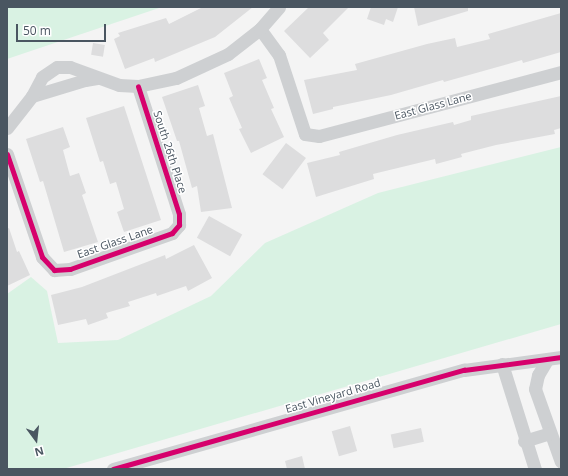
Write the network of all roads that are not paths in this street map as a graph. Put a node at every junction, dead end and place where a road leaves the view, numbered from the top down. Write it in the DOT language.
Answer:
graph roads {
  1 [pos="279,7"];
  2 [pos="260,29"];
  3 [pos="561,72"];
  4 [pos="97,78"];
  5 [pos="138,86"];
  6 [pos="32,96"];
  7 [pos="7,128"];
  8 [pos="7,154"];
  9 [pos="180,225"];
  10 [pos="561,357"];
  11 [pos="547,360"];
  12 [pos="502,364"];
  13 [pos="550,433"];
  14 [pos="524,441"];
  15 [pos="561,462"];
  16 [pos="140,465"];
  17 [pos="112,469"];
  18 [pos="535,469"];
  1 -- 2 [label="street"];
  2 -- 3 [label="street, East Glass Lane"];
  2 -- 5 [label="street"];
  4 -- 5 [label="street"];
  4 -- 6 [label="street"];
  4 -- 6 [label="street"];
  5 -- 9 [label="street, South 26th Place"];
  6 -- 7 [label="street"];
  8 -- 9 [label="street, East Glass Lane"];
  10 -- 11 [label="street, East Vineyard Road"];
  11 -- 12 [label="street, East Vineyard Road"];
  11 -- 13 [label="street"];
  12 -- 14 [label="street"];
  12 -- 16 [label="street, East Vineyard Road"];
  13 -- 14 [label="street"];
  13 -- 15 [label="street"];
  14 -- 18 [label="street"];
  16 -- 17 [label="street, East Vineyard Road"];
}
